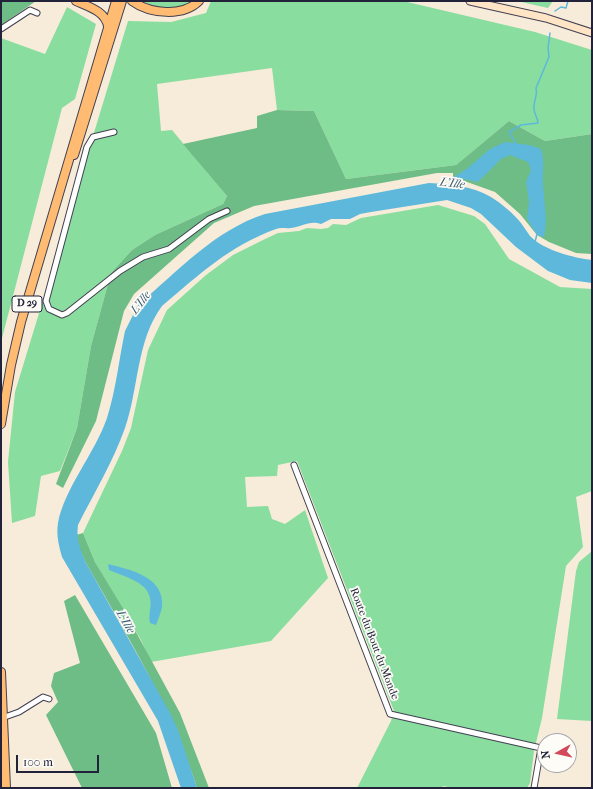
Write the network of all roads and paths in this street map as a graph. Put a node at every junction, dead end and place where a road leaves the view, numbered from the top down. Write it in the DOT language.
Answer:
graph roads {
  1 [pos="76,1"];
  2 [pos="108,1"];
  3 [pos="122,1"];
  4 [pos="132,1"];
  5 [pos="199,1"];
  6 [pos="470,1"];
  7 [pos="114,4"];
  8 [pos="36,12"];
  9 [pos="111,27"];
  10 [pos="1,29"];
  11 [pos="592,33"];
  12 [pos="114,132"];
  13 [pos="227,211"];
  14 [pos="1,424"];
  15 [pos="294,465"];
  16 [pos="1,672"];
  17 [pos="49,699"];
  18 [pos="2,718"];
  19 [pos="6,788"];
  20 [pos="534,788"];
  1 -- 9 [label="main road"];
  2 -- 7 [label="main road, D 29"];
  3 -- 9 [label="main road, D 29"];
  4 -- 5 [label="main road"];
  6 -- 11 [label="main road"];
  7 -- 9 [label="main road, D 29"];
  8 -- 10 [label="street"];
  9 -- 14 [label="main road, D 29"];
  12 -- 13 [label="street"];
  15 -- 20 [label="street, Route du Bout du Monde"];
  16 -- 18 [label="main road"];
  17 -- 18 [label="street"];
  18 -- 19 [label="main road"];
}
